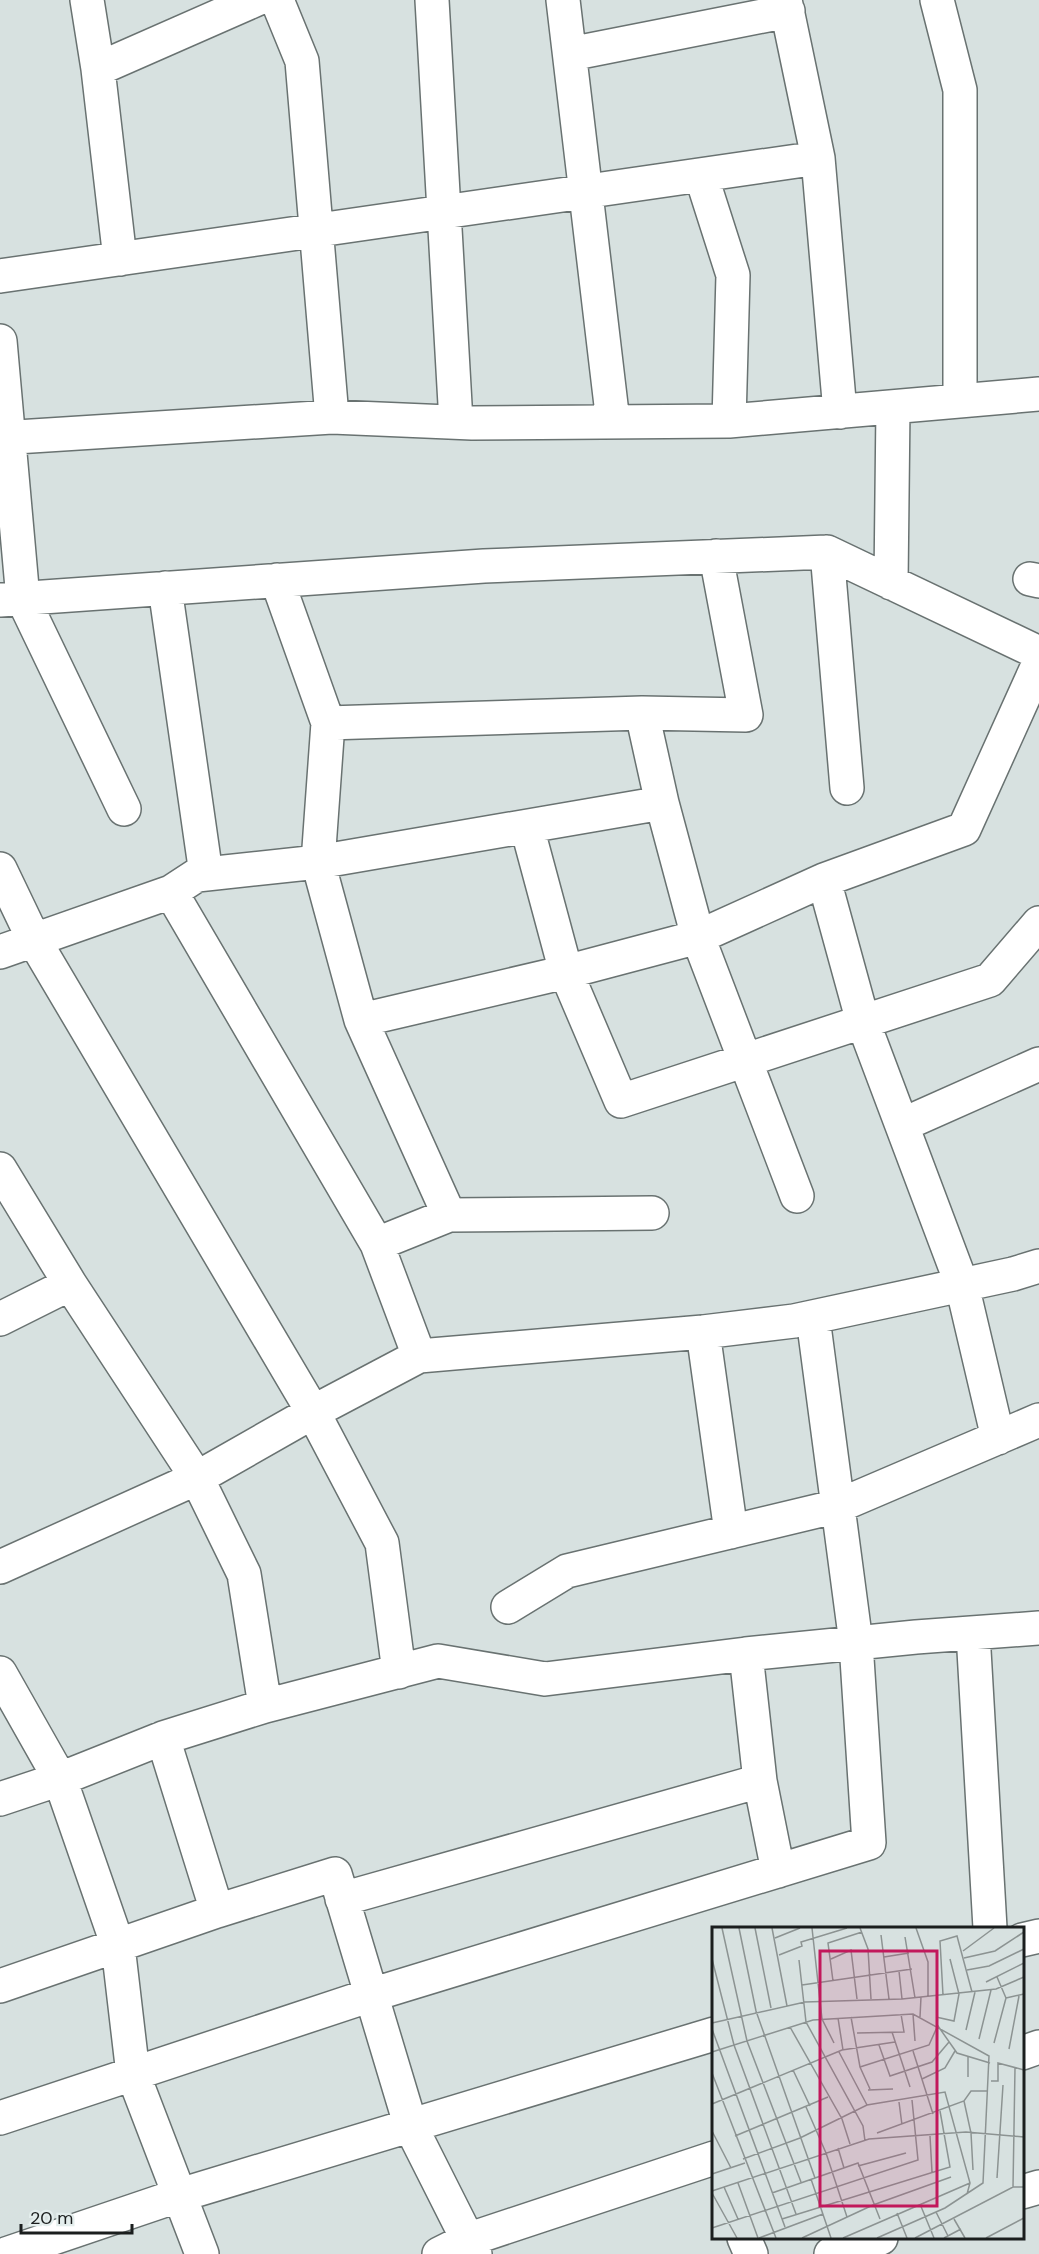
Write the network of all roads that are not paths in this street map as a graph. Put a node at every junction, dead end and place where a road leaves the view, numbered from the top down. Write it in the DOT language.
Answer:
graph roads {
  1 [pos="87,0"];
  2 [pos="255,0"];
  3 [pos="277,0"];
  4 [pos="432,0"];
  5 [pos="563,0"];
  6 [pos="937,0"];
  7 [pos="786,5"];
  8 [pos="570,54"];
  9 [pos="98,69"];
  10 [pos="818,158"];
  11 [pos="701,175"];
  12 [pos="586,192"];
  13 [pos="444,212"];
  14 [pos="317,230"];
  15 [pos="120,259"];
  16 [pos="0,276"];
  17 [pos="0,341"];
  18 [pos="1039,394"];
  19 [pos="960,401"];
  20 [pos="893,407"];
  21 [pos="840,412"];
  22 [pos="332,417"];
  23 [pos="729,421"];
  24 [pos="456,422"];
  25 [pos="613,422"];
  26 [pos="5,437"];
  27 [pos="826,552"];
  28 [pos="716,556"];
  29 [pos="277,580"];
  30 [pos="891,583"];
  31 [pos="165,588"];
  32 [pos="12,599"];
  33 [pos="1039,653"];
  34 [pos="1039,663"];
  35 [pos="642,713"];
  36 [pos="328,723"];
  37 [pos="847,788"];
  38 [pos="662,803"];
  39 [pos="124,809"];
  40 [pos="527,826"];
  41 [pos="318,862"];
  42 [pos="0,869"];
  43 [pos="206,874"];
  44 [pos="824,880"];
  45 [pos="171,892"];
  46 [pos="1039,923"];
  47 [pos="698,937"];
  48 [pos="34,940"];
  49 [pos="0,952"];
  50 [pos="566,972"];
  51 [pos="361,1020"];
  52 [pos="863,1022"];
  53 [pos="746,1060"];
  54 [pos="1039,1064"];
  55 [pos="902,1125"];
  56 [pos="0,1168"];
  57 [pos="797,1196"];
  58 [pos="652,1213"];
  59 [pos="449,1215"];
  60 [pos="377,1244"];
  61 [pos="1039,1266"];
  62 [pos="70,1284"];
  63 [pos="962,1285"];
  64 [pos="813,1318"];
  65 [pos="0,1319"];
  66 [pos="703,1332"];
  67 [pos="419,1356"];
  68 [pos="313,1412"];
  69 [pos="1039,1420"];
  70 [pos="998,1438"];
  71 [pos="198,1479"];
  72 [pos="838,1506"];
  73 [pos="731,1532"];
  74 [pos="0,1567"];
  75 [pos="508,1607"];
  76 [pos="1039,1628"];
  77 [pos="972,1633"];
  78 [pos="855,1644"];
  79 [pos="746,1654"];
  80 [pos="399,1672"];
  81 [pos="0,1673"];
  82 [pos="266,1706"];
  83 [pos="164,1738"];
  84 [pos="60,1779"];
  85 [pos="760,1781"];
  86 [pos="0,1799"];
  87 [pos="777,1871"];
  88 [pos="342,1899"];
  89 [pos="217,1911"];
  90 [pos="990,1927"];
  91 [pos="1039,1936"];
  92 [pos="1024,1940"];
  93 [pos="118,1946"];
  94 [pos="0,1986"];
  95 [pos="371,1995"];
  96 [pos="712,2035"];
  97 [pos="1039,2047"];
  98 [pos="1024,2054"];
  99 [pos="133,2074"];
  100 [pos="0,2118"];
  101 [pos="411,2127"];
  102 [pos="712,2159"];
  103 [pos="1039,2187"];
  104 [pos="1024,2192"];
  105 [pos="180,2195"];
  106 [pos="744,2239"];
  107 [pos="879,2239"];
  108 [pos="892,2239"];
  109 [pos="0,2246"];
  110 [pos="460,2250"];
  111 [pos="4,2254"];
  112 [pos="202,2254"];
  113 [pos="751,2254"];
  114 [pos="831,2254"];
  115 [pos="896,2254"];
  1 -- 9 [label="street"];
  2 -- 9 [label="street"];
  3 -- 14 [label="street"];
  4 -- 13 [label="street"];
  5 -- 8 [label="street"];
  6 -- 19 [label="street"];
  7 -- 8 [label="street"];
  7 -- 10 [label="street"];
  8 -- 12 [label="street"];
  9 -- 15 [label="street"];
  10 -- 11 [label="street"];
  10 -- 21 [label="street"];
  11 -- 12 [label="street"];
  11 -- 23 [label="street"];
  12 -- 13 [label="street"];
  12 -- 25 [label="street"];
  13 -- 14 [label="street"];
  13 -- 24 [label="street"];
  14 -- 15 [label="street"];
  14 -- 22 [label="street"];
  15 -- 16 [label="street"];
  17 -- 26 [label="street"];
  18 -- 19 [label="street"];
  19 -- 20 [label="street"];
  20 -- 21 [label="street"];
  20 -- 30 [label="street"];
  21 -- 23 [label="street"];
  22 -- 24 [label="street"];
  22 -- 26 [label="street"];
  23 -- 25 [label="street"];
  24 -- 25 [label="street"];
  26 -- 32 [label="street"];
  27 -- 28 [label="street"];
  27 -- 30 [label="street"];
  27 -- 37 [label="street"];
  28 -- 29 [label="street"];
  28 -- 35 [label="street"];
  29 -- 31 [label="street"];
  29 -- 36 [label="street"];
  30 -- 33 [label="street"];
  31 -- 32 [label="street"];
  31 -- 43 [label="street"];
  32 -- 39 [label="street"];
  34 -- 44 [label="street"];
  35 -- 36 [label="street"];
  35 -- 38 [label="street"];
  36 -- 41 [label="street"];
  38 -- 40 [label="street"];
  38 -- 47 [label="street"];
  40 -- 41 [label="street"];
  40 -- 50 [label="street"];
  41 -- 43 [label="street"];
  41 -- 51 [label="street"];
  42 -- 48 [label="street"];
  43 -- 45 [label="street"];
  44 -- 47 [label="street"];
  44 -- 52 [label="street"];
  45 -- 48 [label="street"];
  45 -- 60 [label="street"];
  46 -- 52 [label="street"];
  47 -- 50 [label="street"];
  47 -- 53 [label="street"];
  48 -- 49 [label="street"];
  48 -- 68 [label="street"];
  50 -- 51 [label="street"];
  50 -- 53 [label="street"];
  51 -- 59 [label="street"];
  52 -- 53 [label="street"];
  52 -- 55 [label="street"];
  53 -- 57 [label="street"];
  54 -- 55 [label="street"];
  55 -- 63 [label="street"];
  56 -- 62 [label="street"];
  58 -- 59 [label="street"];
  59 -- 60 [label="street"];
  60 -- 67 [label="street"];
  61 -- 63 [label="street"];
  62 -- 65 [label="street"];
  62 -- 71 [label="street"];
  63 -- 64 [label="street"];
  63 -- 70 [label="street"];
  64 -- 66 [label="street"];
  64 -- 72 [label="street"];
  66 -- 67 [label="street"];
  66 -- 73 [label="street"];
  67 -- 68 [label="street"];
  68 -- 71 [label="street"];
  68 -- 80 [label="street"];
  69 -- 70 [label="street"];
  70 -- 72 [label="street"];
  71 -- 74 [label="street"];
  71 -- 82 [label="street"];
  72 -- 73 [label="street"];
  72 -- 78 [label="street"];
  73 -- 75 [label="street"];
  76 -- 77 [label="street"];
  77 -- 78 [label="street"];
  77 -- 90 [label="street"];
  78 -- 79 [label="street"];
  78 -- 87 [label="street"];
  79 -- 80 [label="street"];
  79 -- 85 [label="street"];
  80 -- 82 [label="street"];
  81 -- 84 [label="street"];
  82 -- 83 [label="street"];
  83 -- 84 [label="street"];
  83 -- 89 [label="street"];
  84 -- 86 [label="street"];
  84 -- 93 [label="street"];
  85 -- 87 [label="street"];
  85 -- 88 [label="street"];
  87 -- 95 [label="street"];
  88 -- 89 [label="street"];
  88 -- 95 [label="street"];
  89 -- 93 [label="street"];
  91 -- 92 [label="street"];
  93 -- 94 [label="street"];
  93 -- 99 [label="street"];
  95 -- 99 [label="street"];
  95 -- 101 [label="street"];
  96 -- 101 [label="street"];
  97 -- 98 [label="street"];
  99 -- 100 [label="street"];
  99 -- 105 [label="street"];
  101 -- 105 [label="street"];
  101 -- 110 [label="street"];
  102 -- 110 [label="street"];
  103 -- 104 [label="street"];
  105 -- 111 [label="street"];
  105 -- 112 [label="street"];
  106 -- 113 [label="street"];
  107 -- 114 [label="street"];
  108 -- 115 [label="street"];
  109 -- 111 [label="street"];
}
